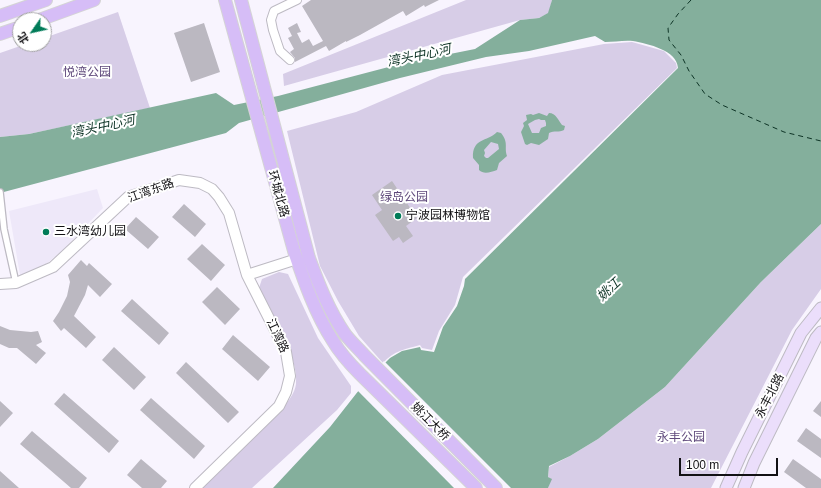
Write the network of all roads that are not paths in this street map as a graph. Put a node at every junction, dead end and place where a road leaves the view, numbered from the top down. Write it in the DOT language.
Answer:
graph roads {
  1 [pos="94,0"];
  2 [pos="225,0"];
  3 [pos="241,0"];
  4 [pos="297,0"];
  5 [pos="42,1"];
  6 [pos="52,15"];
  7 [pos="0,16"];
  8 [pos="12,30"];
  9 [pos="0,34"];
  10 [pos="290,60"];
  11 [pos="0,192"];
  12 [pos="297,259"];
  13 [pos="247,275"];
  14 [pos="16,283"];
  15 [pos="0,284"];
  16 [pos="821,308"];
  17 [pos="821,332"];
  18 [pos="364,355"];
  19 [pos="360,374"];
  20 [pos="195,488"];
  21 [pos="476,488"];
  22 [pos="496,488"];
  23 [pos="726,488"];
  24 [pos="744,488"];
  1 -- 6 [label="main road"];
  2 -- 12 [label="main road, 环城北路"];
  3 -- 18 [label="main road, 环城北路"];
  4 -- 10 [label="street"];
  5 -- 7 [label="main road"];
  8 -- 9 [label="main road"];
  11 -- 14 [label="street"];
  12 -- 13 [label="street"];
  12 -- 19 [label="main road, 环城北路"];
  13 -- 14 [label="street, 江湾东路"];
  13 -- 20 [label="street, 江湾路"];
  14 -- 15 [label="street, 江湾东路"];
  16 -- 23 [label="main road, 永丰北路"];
  17 -- 24 [label="main road, 永丰北路"];
  18 -- 22 [label="main road, 姚江大桥"];
  19 -- 21 [label="main road, 姚江大桥"];
}
